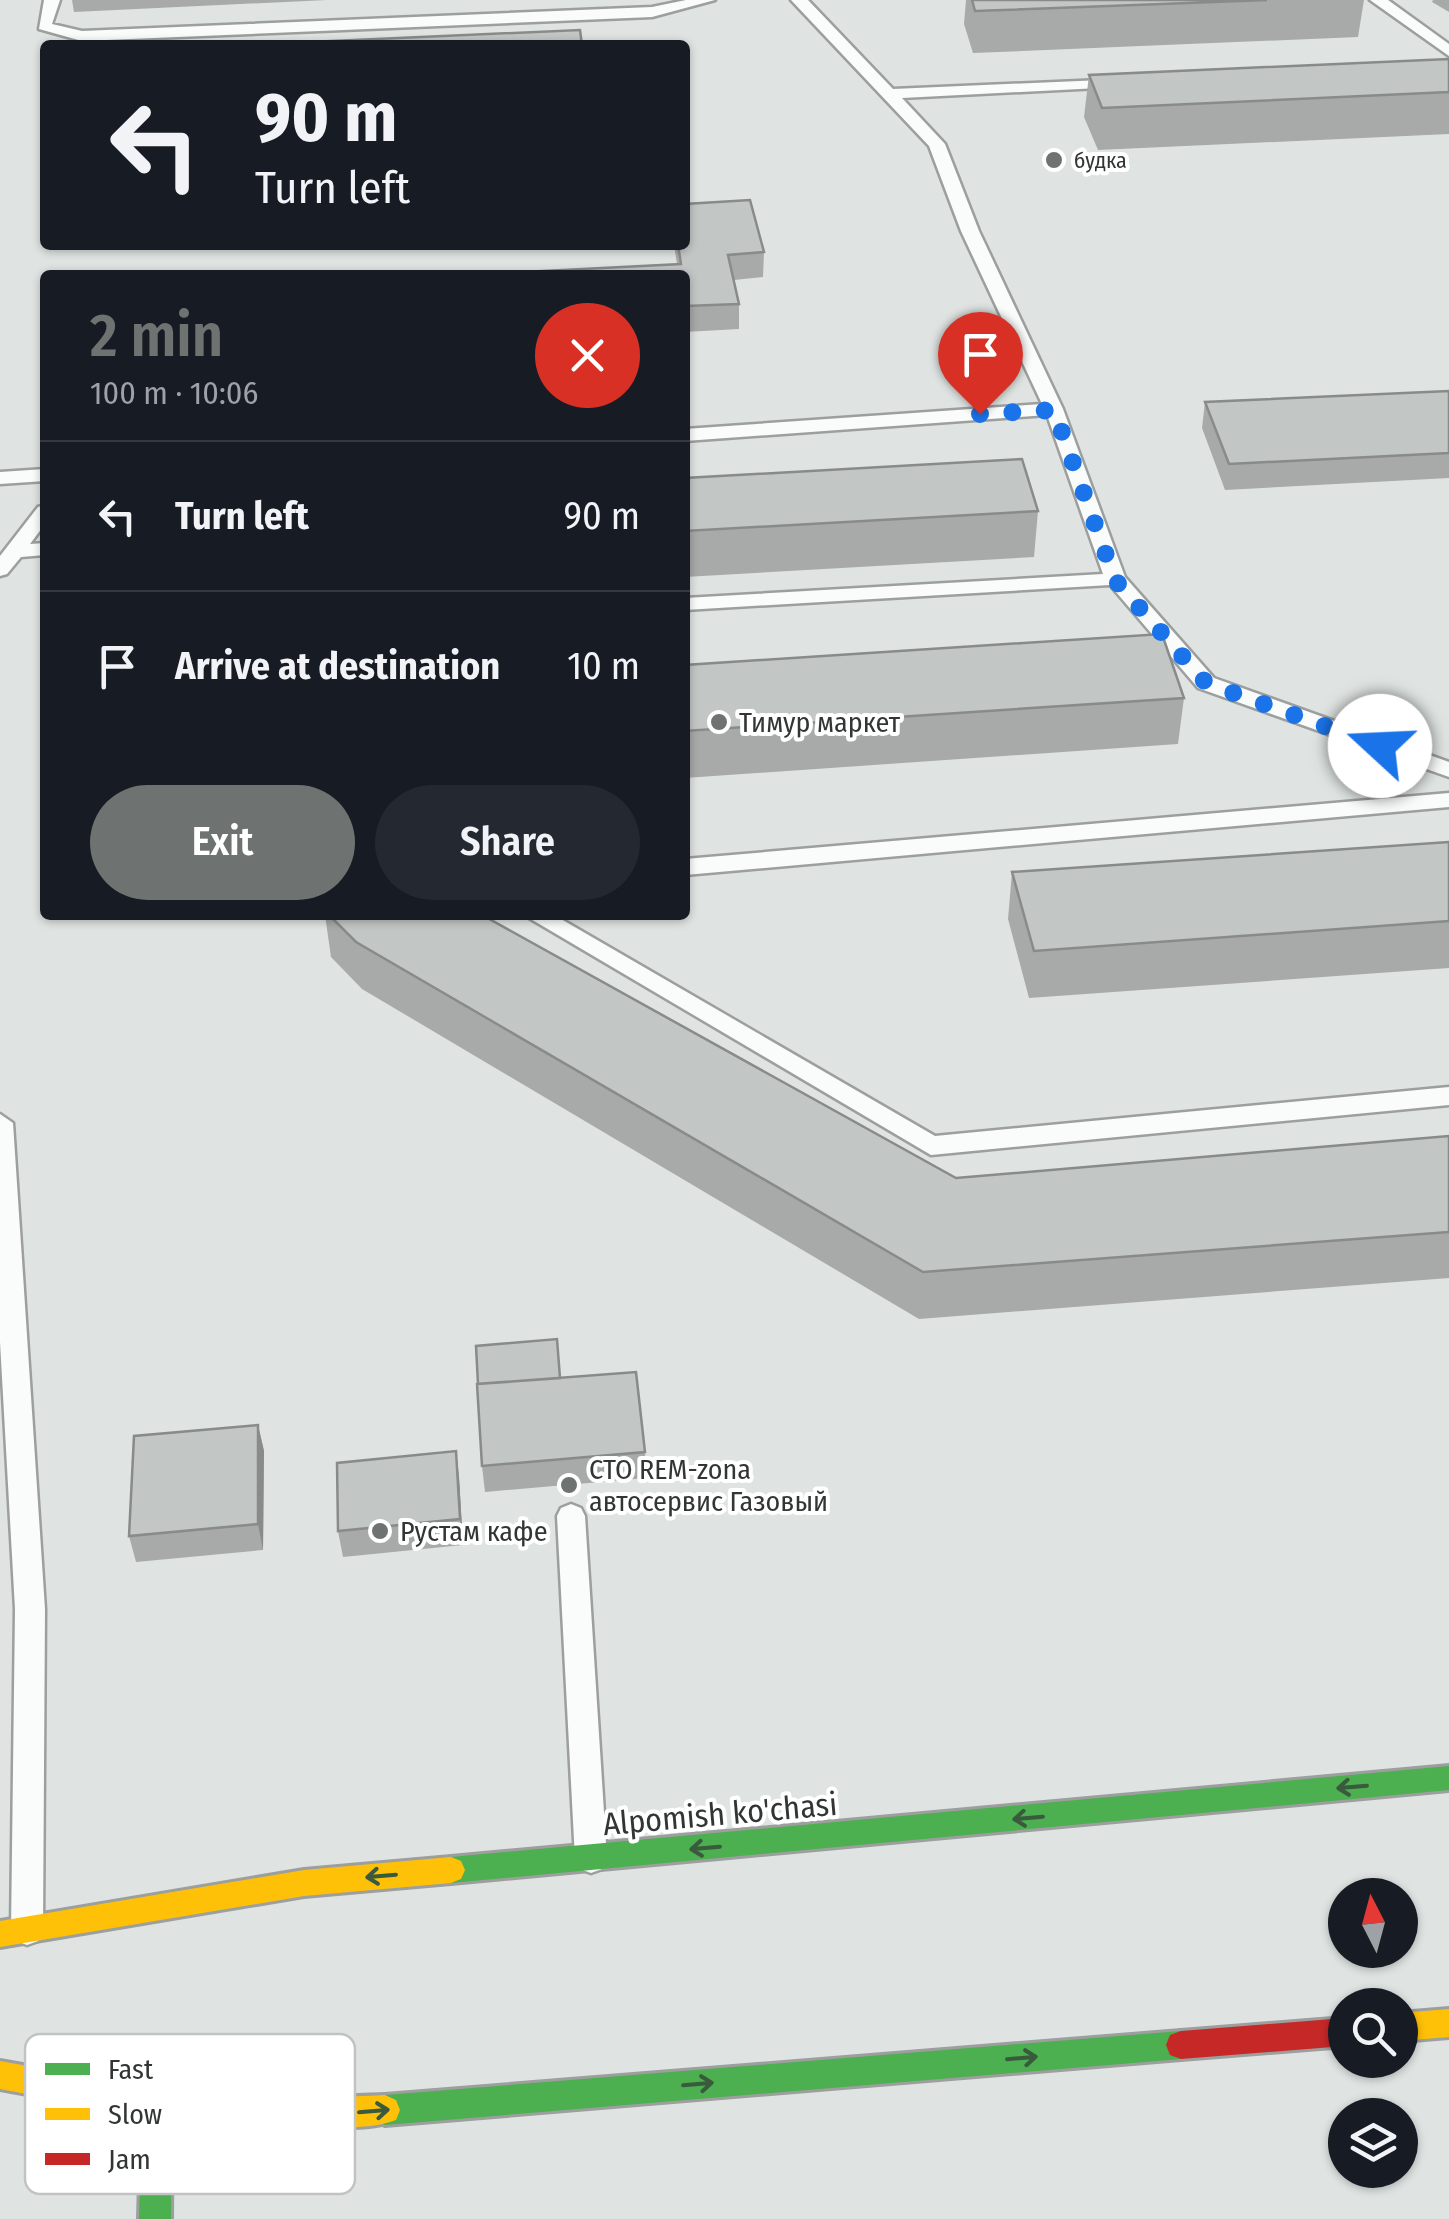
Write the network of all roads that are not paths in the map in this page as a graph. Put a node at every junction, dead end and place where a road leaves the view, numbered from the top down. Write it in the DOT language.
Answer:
graph roads {
  1 [pos="52,0"];
  2 [pos="706,0"];
  3 [pos="799,0"];
  4 [pos="1378,0"];
  5 [pos="1449,51"];
  6 [pos="1449,63"];
  7 [pos="1430,64"];
  8 [pos="1140,80"];
  9 [pos="889,94"];
  10 [pos="1054,410"];
  11 [pos="690,435"];
  12 [pos="40,475"];
  13 [pos="1,478"];
  14 [pos="40,518"];
  15 [pos="40,549"];
  16 [pos="15,551"];
  17 [pos="0,570"];
  18 [pos="1115,580"];
  19 [pos="690,604"];
  20 [pos="1449,770"];
  21 [pos="1449,800"];
  22 [pos="690,867"];
  23 [pos="545,920"];
  24 [pos="1449,1096"];
  25 [pos="0,1123"];
  26 [pos="571,1516"];
  27 [pos="1449,1778"];
  28 [pos="590,1859"];
  29 [pos="14,1932"];
  30 [pos="1449,2023"];
  31 [pos="1418,2026"];
  32 [pos="1328,2033"];
  33 [pos="0,2075"];
  34 [pos="25,2080"];
  35 [pos="355,2112"];
  36 [pos="156,2194"];
  37 [pos="155,2219"];
  1 -- 2 [label="lane"];
  3 -- 9 [label="lane"];
  4 -- 5 [label="lane"];
  6 -- 7 [label="lane"];
  8 -- 9 [label="lane"];
  9 -- 10 [label="lane"];
  10 -- 11 [label="lane"];
  10 -- 18 [label="lane"];
  12 -- 13 [label="lane"];
  14 -- 16 [label="lane"];
  15 -- 16 [label="lane"];
  16 -- 17 [label="lane"];
  18 -- 19 [label="lane"];
  18 -- 20 [label="lane"];
  21 -- 22 [label="lane"];
  23 -- 24 [label="lane"];
  25 -- 29 [label="lane"];
  26 -- 28 [label="lane"];
  27 -- 28 [label="main road, Alpomish ko'chasi, one-way"];
  28 -- 29 [label="main road, Alpomish ko'chasi, one-way"];
  30 -- 31 [label="main road"];
  35 -- 32 [label="main road, one-way"];
  33 -- 34 [label="main road"];
  36 -- 37 [label="main road"];
}
